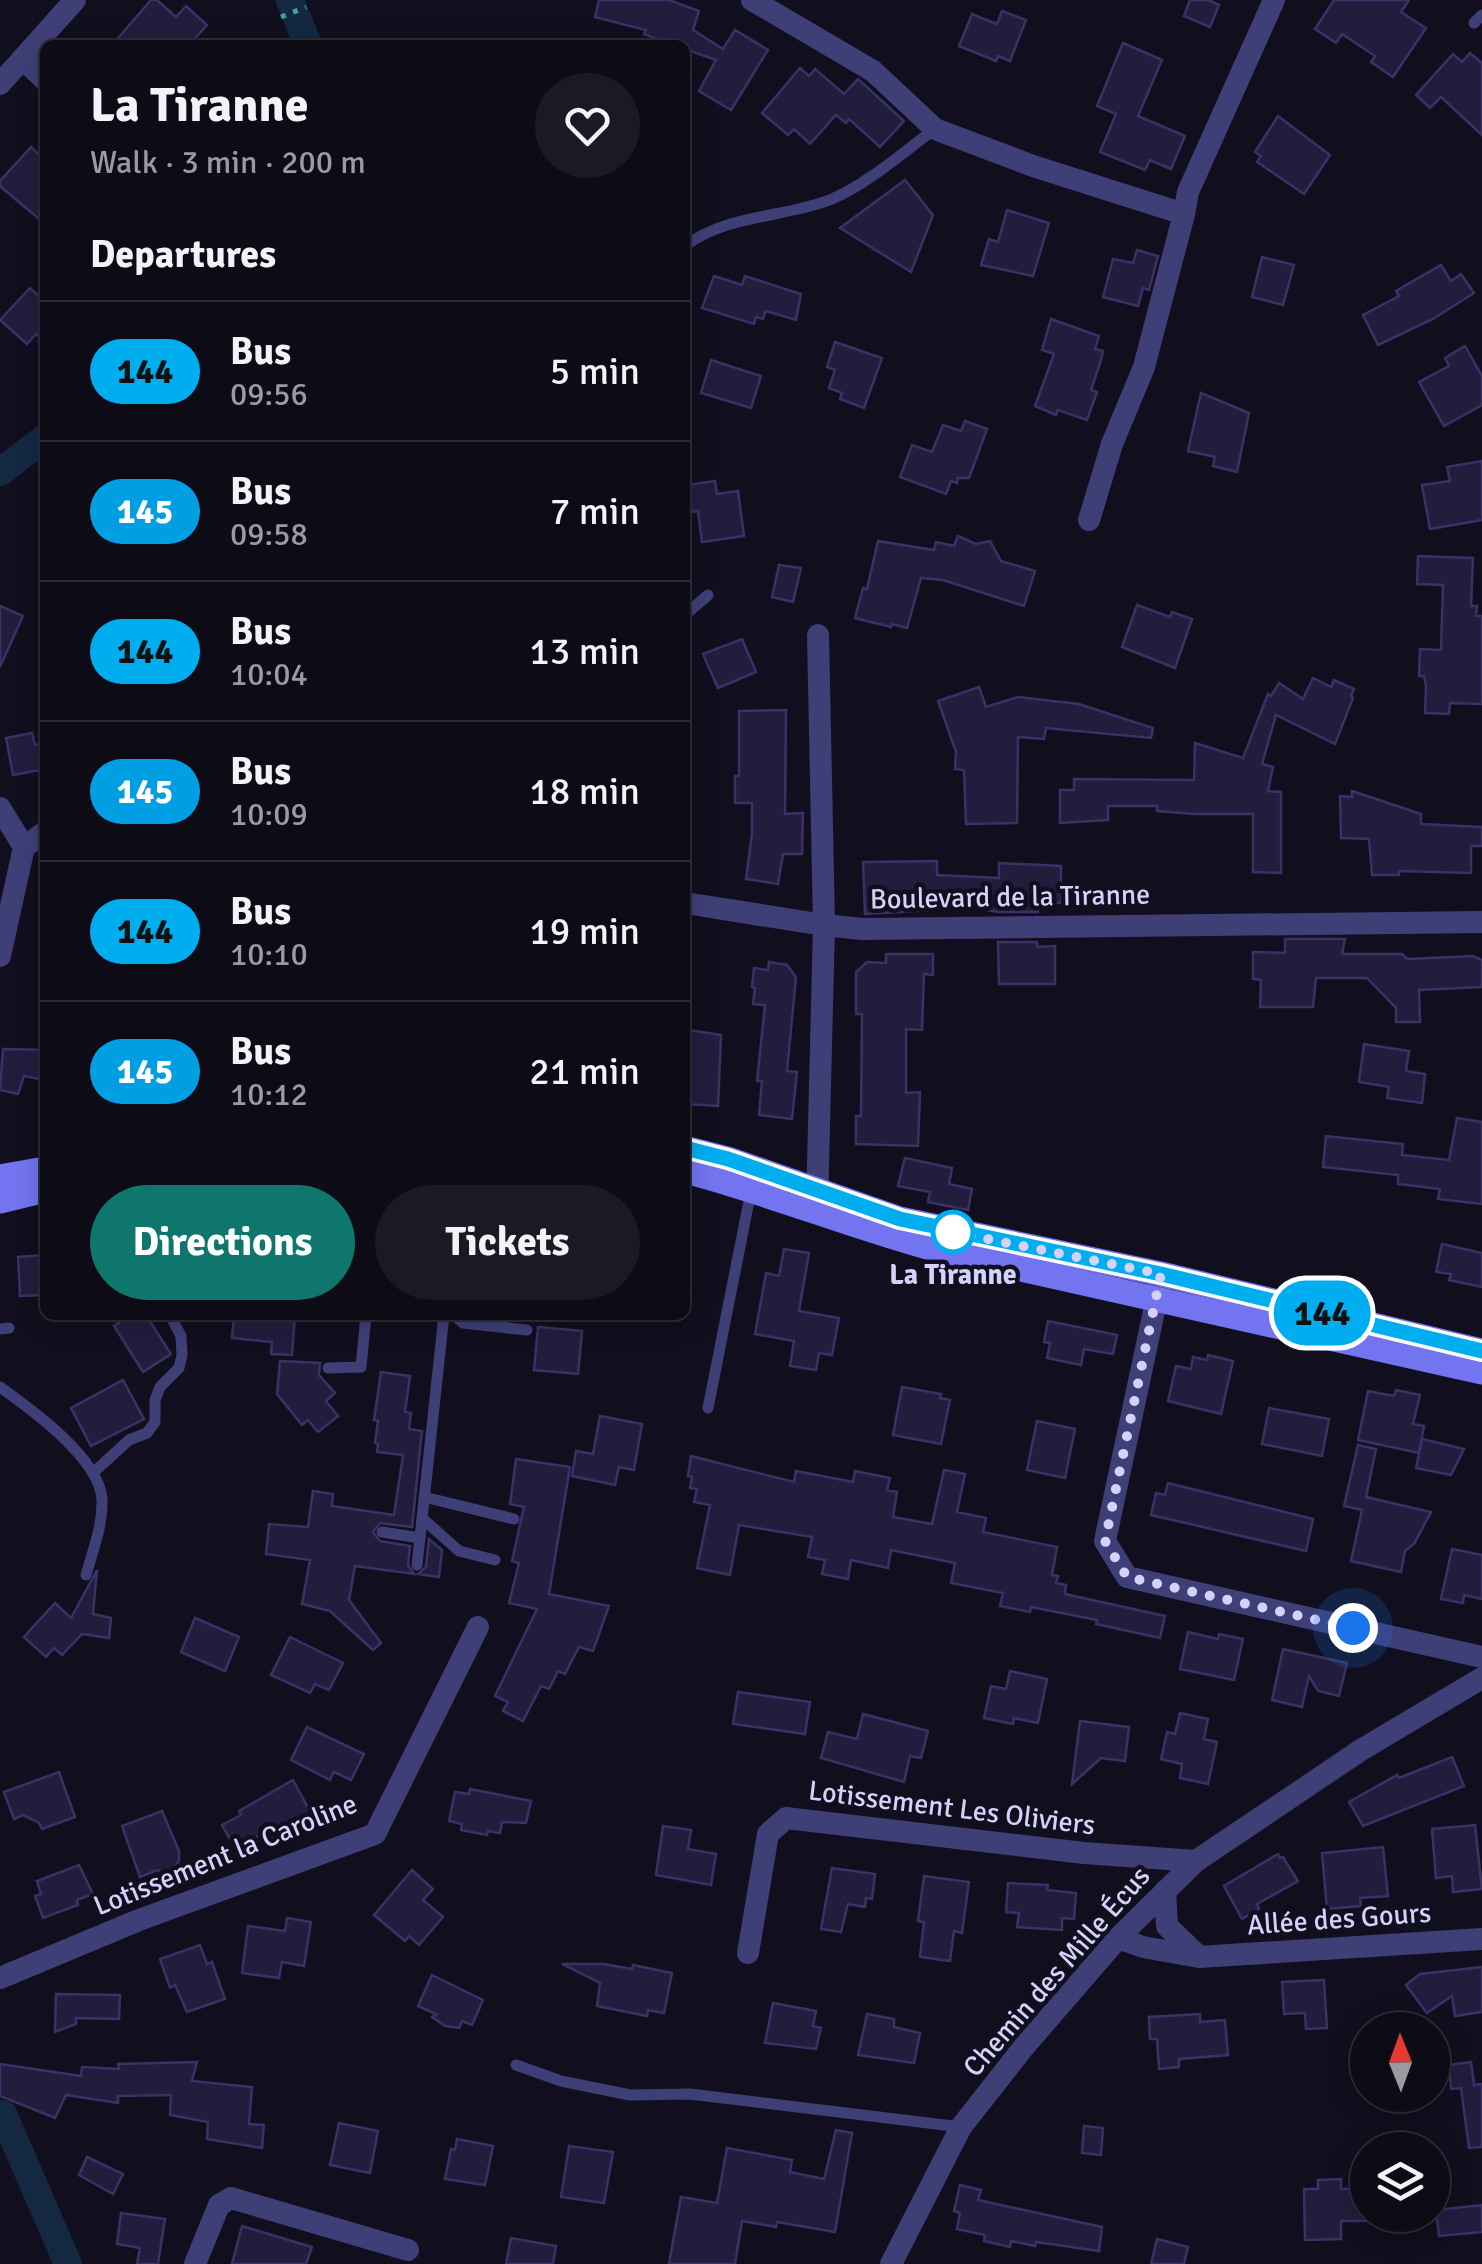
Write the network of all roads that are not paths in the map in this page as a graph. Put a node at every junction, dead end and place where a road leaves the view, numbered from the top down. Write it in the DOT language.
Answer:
graph roads {
  1 [pos="75,0"];
  2 [pos="752,0"];
  3 [pos="1274,0"];
  4 [pos="22,60"];
  5 [pos="40,76"];
  6 [pos="0,84"];
  7 [pos="935,129"];
  8 [pos="1184,214"];
  9 [pos="690,244"];
  10 [pos="1089,520"];
  11 [pos="708,595"];
  12 [pos="690,611"];
  13 [pos="818,635"];
  14 [pos="0,808"];
  15 [pos="40,836"];
  16 [pos="24,848"];
  17 [pos="690,904"];
  18 [pos="1482,922"];
  19 [pos="824,925"];
  20 [pos="0,956"];
  21 [pos="690,1150"];
  22 [pos="40,1170"];
  23 [pos="690,1172"];
  24 [pos="0,1178"];
  25 [pos="753,1178"];
  26 [pos="40,1191"];
  27 [pos="0,1201"];
  28 [pos="817,1201"];
  29 [pos="1159,1286"];
  30 [pos="173,1320"];
  31 [pos="366,1320"];
  32 [pos="443,1320"];
  33 [pos="460,1320"];
  34 [pos="526,1330"];
  35 [pos="1482,1351"];
  36 [pos="328,1368"];
  37 [pos="1482,1372"];
  38 [pos="0,1387"];
  39 [pos="708,1408"];
  40 [pos="94,1472"];
  41 [pos="424,1497"];
  42 [pos="422,1518"];
  43 [pos="514,1519"];
  44 [pos="382,1532"];
  45 [pos="420,1538"];
  46 [pos="496,1560"];
  47 [pos="417,1565"];
  48 [pos="86,1575"];
  49 [pos="478,1627"];
  50 [pos="1482,1657"];
  51 [pos="1482,1678"];
  52 [pos="1196,1861"];
  53 [pos="1166,1891"];
  54 [pos="1118,1938"];
  55 [pos="1482,1939"];
  56 [pos="748,1953"];
  57 [pos="1199,1957"];
  58 [pos="0,1978"];
  59 [pos="516,2065"];
  60 [pos="961,2127"];
  61 [pos="408,2250"];
  62 [pos="196,2264"];
  63 [pos="891,2264"];
  1 -- 4 [label="street"];
  2 -- 7 [label="street"];
  3 -- 8 [label="street"];
  4 -- 5 [label="street"];
  4 -- 6 [label="street"];
  7 -- 8 [label="street"];
  7 -- 9 [label="lane"];
  8 -- 10 [label="street"];
  11 -- 12 [label="lane"];
  13 -- 19 [label="street"];
  14 -- 16 [label="street"];
  15 -- 16 [label="street"];
  16 -- 20 [label="street"];
  17 -- 19 [label="street, Boulevard de la Tiranne"];
  18 -- 19 [label="street, Boulevard de la Tiranne"];
  19 -- 28 [label="street"];
  21 -- 25 [label="main road"];
  22 -- 24 [label="main road"];
  23 -- 25 [label="main road"];
  25 -- 28 [label="main road"];
  25 -- 39 [label="lane"];
  26 -- 27 [label="main road"];
  28 -- 29 [label="main road"];
  29 -- 35 [label="main road"];
  29 -- 37 [label="main road"];
  29 -- 50 [label="street"];
  30 -- 40 [label="lane"];
  31 -- 36 [label="lane"];
  32 -- 41 [label="lane"];
  33 -- 34 [label="lane"];
  38 -- 40 [label="lane"];
  40 -- 48 [label="lane"];
  41 -- 42 [label="lane"];
  41 -- 43 [label="lane"];
  42 -- 45 [label="lane"];
  42 -- 46 [label="lane"];
  44 -- 45 [label="lane"];
  45 -- 47 [label="lane"];
  49 -- 58 [label="street, Lotissement la Caroline"];
  51 -- 52 [label="street, Chemin des Mille Écus"];
  52 -- 53 [label="street, Chemin des Mille Écus"];
  52 -- 56 [label="street, Lotissement Les Oliviers"];
  53 -- 54 [label="street, Chemin des Mille Écus"];
  53 -- 57 [label="street"];
  54 -- 57 [label="street, Allée des Gours"];
  54 -- 60 [label="street, Chemin des Mille Écus"];
  55 -- 57 [label="street, Allée des Gours"];
  59 -- 60 [label="lane"];
  60 -- 63 [label="street, Chemin des Mille Écus"];
  61 -- 62 [label="street"];
}
